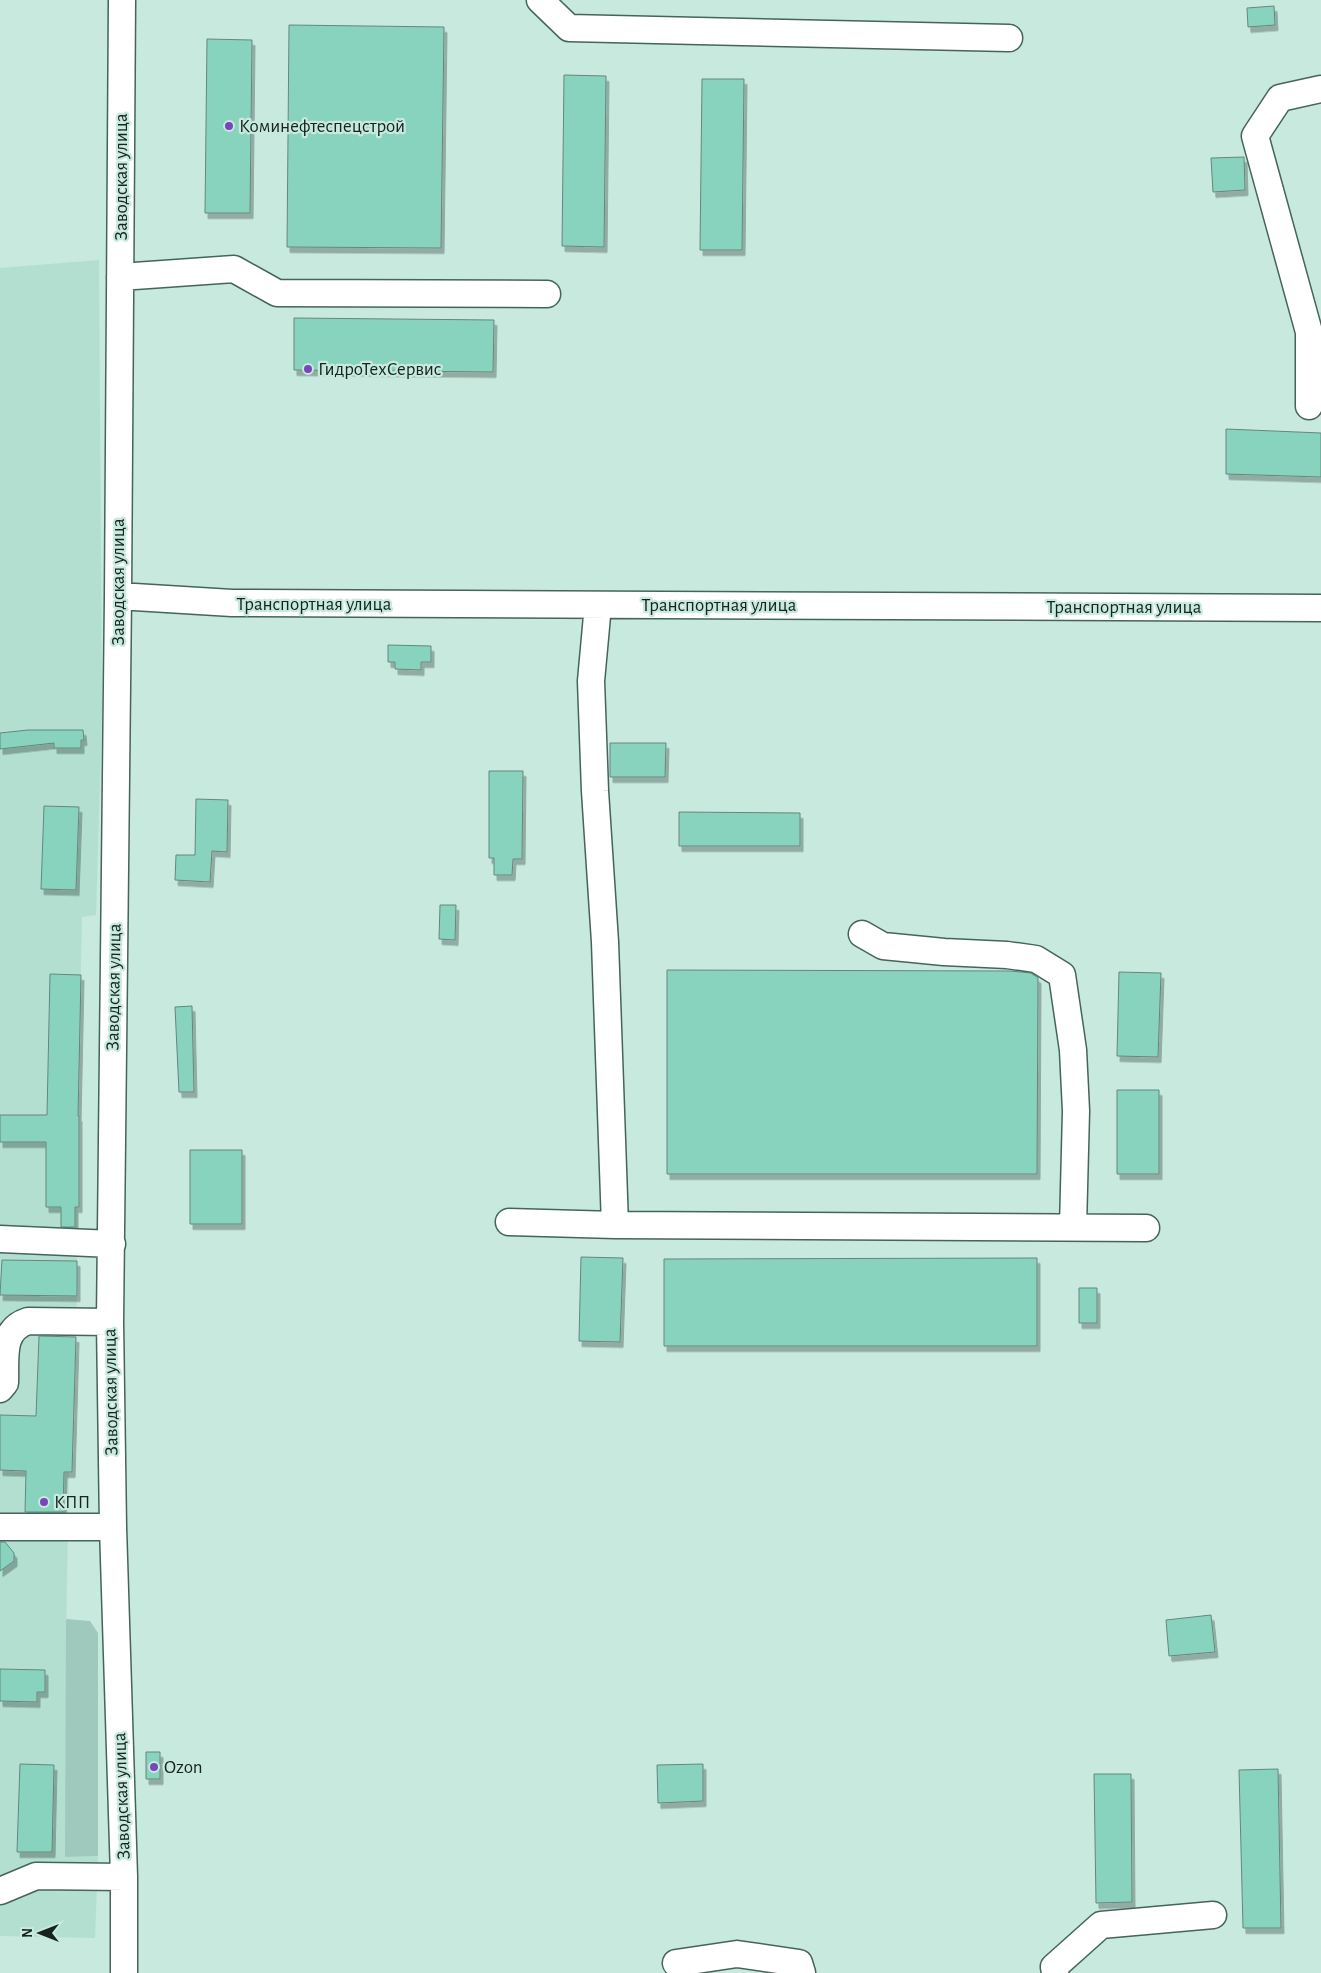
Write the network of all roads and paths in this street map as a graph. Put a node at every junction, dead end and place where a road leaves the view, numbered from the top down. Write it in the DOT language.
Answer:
graph roads {
  1 [pos="122,0"];
  2 [pos="540,0"];
  3 [pos="1009,38"];
  4 [pos="1321,89"];
  5 [pos="120,277"];
  6 [pos="547,294"];
  7 [pos="1315,332"];
  8 [pos="1310,406"];
  9 [pos="118,596"];
  10 [pos="598,605"];
  11 [pos="1321,608"];
  12 [pos="862,934"];
  13 [pos="509,1222"];
  14 [pos="615,1225"];
  15 [pos="1073,1227"];
  16 [pos="1146,1228"];
  17 [pos="0,1240"];
  18 [pos="112,1244"];
  19 [pos="110,1322"];
  20 [pos="0,1389"];
  21 [pos="0,1526"];
  22 [pos="113,1527"];
  23 [pos="0,1876"];
  24 [pos="36,1876"];
  25 [pos="124,1877"];
  26 [pos="0,1891"];
  27 [pos="1213,1915"];
  28 [pos="676,1962"];
  29 [pos="124,1973"];
  30 [pos="802,1973"];
  31 [pos="1055,1973"];
  1 -- 5 [label="street, Заводская улица"];
  2 -- 3 [label="street"];
  4 -- 7 [label="street"];
  5 -- 6 [label="street"];
  5 -- 9 [label="street, Заводская улица"];
  7 -- 8 [label="street"];
  9 -- 10 [label="street, Транспортная улица"];
  9 -- 18 [label="street, Заводская улица"];
  10 -- 11 [label="street, Транспортная улица"];
  10 -- 14 [label="street"];
  12 -- 15 [label="street"];
  13 -- 14 [label="street"];
  14 -- 15 [label="street"];
  15 -- 16 [label="street"];
  17 -- 18 [label="street"];
  18 -- 19 [label="street, Заводская улица"];
  19 -- 20 [label="street"];
  19 -- 22 [label="street, Заводская улица"];
  21 -- 22 [label="street"];
  22 -- 25 [label="street, Заводская улица"];
  23 -- 24 [label="street"];
  24 -- 25 [label="street"];
  24 -- 26 [label="street"];
  25 -- 29 [label="street, Заводская улица"];
  27 -- 31 [label="street"];
  28 -- 30 [label="street"];
}
